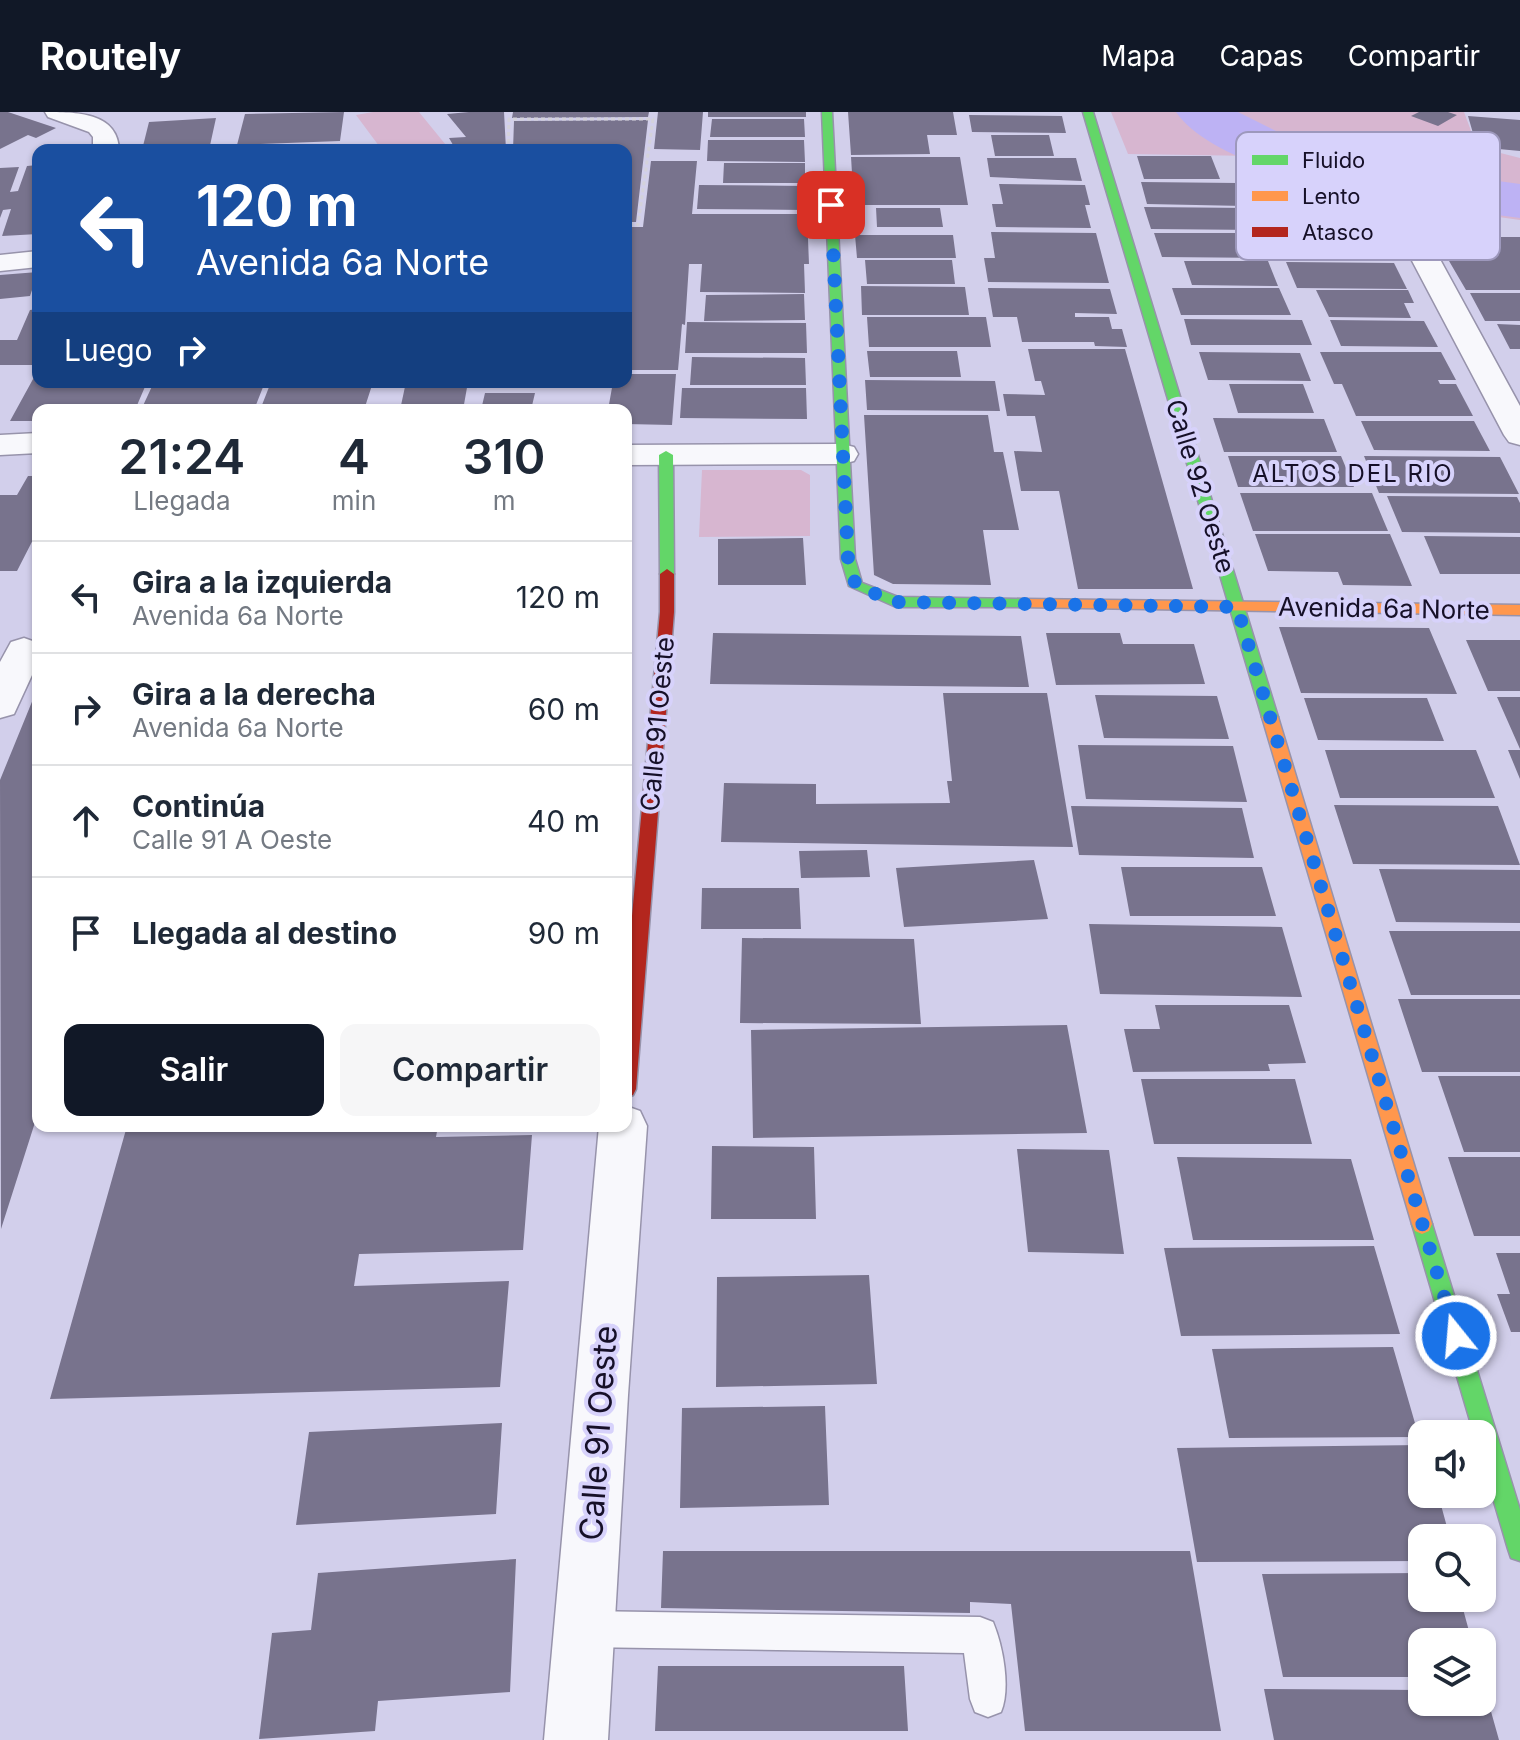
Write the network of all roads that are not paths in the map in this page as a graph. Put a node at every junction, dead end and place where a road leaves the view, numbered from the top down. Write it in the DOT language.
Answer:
graph roads {
  1 [pos="57,112"];
  2 [pos="827,112"];
  3 [pos="1088,112"];
  4 [pos="106,144"];
  5 [pos="32,260"];
  6 [pos="1426,260"];
  7 [pos="0,263"];
  8 [pos="1520,435"];
  9 [pos="32,443"];
  10 [pos="0,445"];
  11 [pos="842,454"];
  12 [pos="632,455"];
  13 [pos="666,455"];
  14 [pos="1237,607"];
  15 [pos="1520,610"];
  16 [pos="24,651"];
  17 [pos="0,704"];
  18 [pos="632,1019"];
  19 [pos="623,1132"];
  20 [pos="1520,1549"];
  21 [pos="584,1629"];
  22 [pos="988,1699"];
  23 [pos="576,1740"];
  1 -- 4 [label="street"];
  2 -- 11 [label="street"];
  3 -- 14 [label="street, Calle 92 Oeste"];
  5 -- 7 [label="street"];
  6 -- 8 [label="street"];
  9 -- 10 [label="street"];
  11 -- 13 [label="street"];
  11 -- 14 [label="street, Avenida 6a Norte"];
  12 -- 13 [label="street"];
  13 -- 18 [label="street, Calle 91 Oeste"];
  14 -- 15 [label="street, Avenida 6a Norte"];
  14 -- 20 [label="street, Calle 92 Oeste"];
  16 -- 17 [label="street"];
  19 -- 21 [label="street, Calle 91 Oeste"];
  21 -- 22 [label="lane"];
  21 -- 23 [label="street, Calle 91 Oeste"];
}
